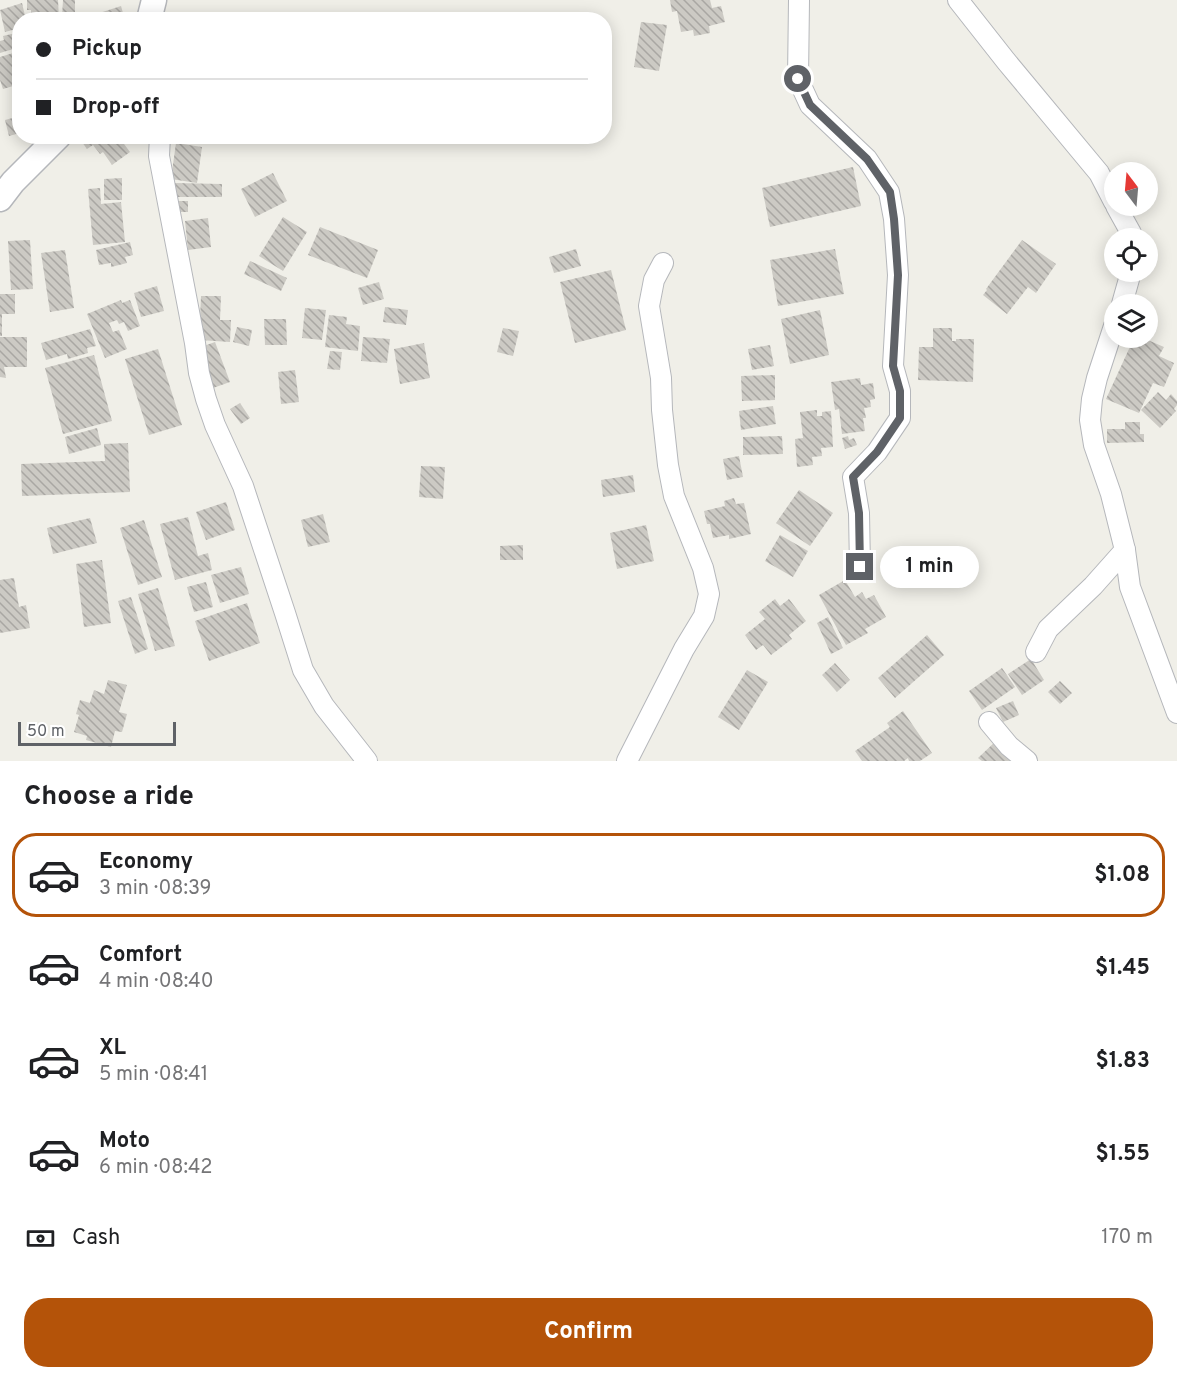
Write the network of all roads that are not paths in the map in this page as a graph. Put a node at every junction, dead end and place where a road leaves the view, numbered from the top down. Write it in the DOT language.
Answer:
graph roads {
  1 [pos="799,0"];
  2 [pos="958,0"];
  3 [pos="51,144"];
  4 [pos="160,144"];
  5 [pos="1104,183"];
  6 [pos="0,199"];
  7 [pos="663,263"];
  8 [pos="1107,348"];
  9 [pos="1125,550"];
  10 [pos="860,567"];
  11 [pos="1036,652"];
  12 [pos="1177,713"];
  13 [pos="989,722"];
  14 [pos="367,761"];
  15 [pos="627,761"];
  16 [pos="1027,761"];
  1 -- 10 [label="street"];
  2 -- 5 [label="street"];
  3 -- 6 [label="street"];
  4 -- 14 [label="street"];
  7 -- 15 [label="street"];
  8 -- 9 [label="street"];
  9 -- 11 [label="street"];
  9 -- 12 [label="street"];
  13 -- 16 [label="street"];
}
